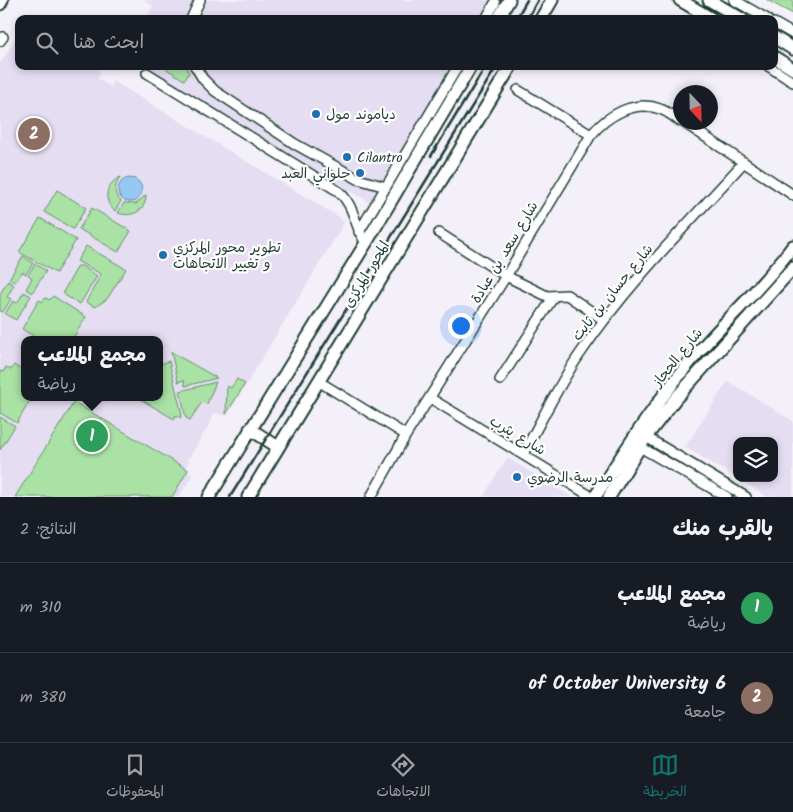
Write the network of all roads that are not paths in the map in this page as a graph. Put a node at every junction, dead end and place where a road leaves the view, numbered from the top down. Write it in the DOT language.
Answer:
graph roads {
  1 [pos="2,0"];
  2 [pos="200,0"];
  3 [pos="509,0"];
  4 [pos="552,0"];
  5 [pos="680,0"];
  6 [pos="709,0"];
  7 [pos="734,0"];
  8 [pos="494,3"];
  9 [pos="0,4"];
  10 [pos="697,14"];
  11 [pos="194,15"];
  12 [pos="488,15"];
  13 [pos="500,15"];
  14 [pos="543,15"];
  15 [pos="735,15"];
  16 [pos="760,15"];
  17 [pos="778,25"];
  18 [pos="793,34"];
  19 [pos="778,40"];
  20 [pos="793,49"];
  21 [pos="778,60"];
  22 [pos="793,69"];
  23 [pos="197,70"];
  24 [pos="456,70"];
  25 [pos="469,70"];
  26 [pos="509,70"];
  27 [pos="774,70"];
  28 [pos="147,73"];
  29 [pos="793,82"];
  30 [pos="518,90"];
  31 [pos="673,116"];
  32 [pos="694,130"];
  33 [pos="590,135"];
  34 [pos="744,162"];
  35 [pos="386,186"];
  36 [pos="793,195"];
  37 [pos="359,232"];
  38 [pos="439,233"];
  39 [pos="366,243"];
  40 [pos="793,246"];
  41 [pos="793,268"];
  42 [pos="506,276"];
  43 [pos="554,296"];
  44 [pos="604,320"];
  45 [pos="500,380"];
  46 [pos="318,381"];
  47 [pos="430,398"];
  48 [pos="250,429"];
  49 [pos="406,435"];
  50 [pos="638,439"];
  51 [pos="278,447"];
  52 [pos="523,454"];
  53 [pos="722,482"];
  54 [pos="716,494"];
  55 [pos="209,497"];
  56 [pos="248,497"];
  57 [pos="371,497"];
  58 [pos="593,497"];
  59 [pos="609,497"];
  60 [pos="727,497"];
  61 [pos="746,497"];
  1 -- 9 [label="main road"];
  2 -- 11 [label="street"];
  3 -- 13 [label="main road"];
  4 -- 14 [label="main road"];
  5 -- 10 [label="main road"];
  6 -- 15 [label="main road"];
  7 -- 16 [label="street"];
  8 -- 12 [label="street"];
  17 -- 18 [label="street"];
  19 -- 20 [label="main road"];
  21 -- 22 [label="main road"];
  23 -- 35 [label="street"];
  24 -- 35 [label="street"];
  25 -- 39 [label="main road, المحور المركزى"];
  26 -- 46 [label="main road, المحور المركزى"];
  27 -- 29 [label="street"];
  28 -- 37 [label="street"];
  30 -- 33 [label="street"];
  31 -- 33 [label="street, شارع سعد بن عبادة"];
  32 -- 34 [label="street, شارع سعد بن عبادة"];
  33 -- 42 [label="street, شارع سعد بن عبادة"];
  34 -- 36 [label="street, شارع سعد بن عبادة"];
  34 -- 44 [label="street, شارع حسان بن ثابت"];
  35 -- 37 [label="street"];
  37 -- 39 [label="street"];
  38 -- 42 [label="street"];
  39 -- 48 [label="main road, المحور المركزى"];
  40 -- 50 [label="main road, شارع الحجاز"];
  41 -- 50 [label="main road, شارع الحجاز"];
  42 -- 43 [label="street"];
  42 -- 47 [label="street, شارع سعد بن عبادة"];
  43 -- 44 [label="street"];
  43 -- 45 [label="street"];
  44 -- 52 [label="street, شارع حسان بن ثابت"];
  46 -- 49 [label="street"];
  46 -- 51 [label="main road, المحور المركزى"];
  47 -- 49 [label="street, شارع سعد بن عبادة"];
  47 -- 52 [label="street, شارع يثرب"];
  48 -- 51 [label="main road"];
  48 -- 55 [label="main road, المحور المركزى"];
  49 -- 57 [label="street, شارع سعد بن عبادة"];
  50 -- 53 [label="street"];
  50 -- 54 [label="street"];
  50 -- 58 [label="main road, شارع الحجاز"];
  50 -- 59 [label="main road, شارع الحجاز"];
  51 -- 56 [label="main road, المحور المركزى"];
  52 -- 58 [label="street, شارع يثرب"];
  53 -- 54 [label="street"];
  53 -- 61 [label="street"];
  54 -- 60 [label="street"];
}
